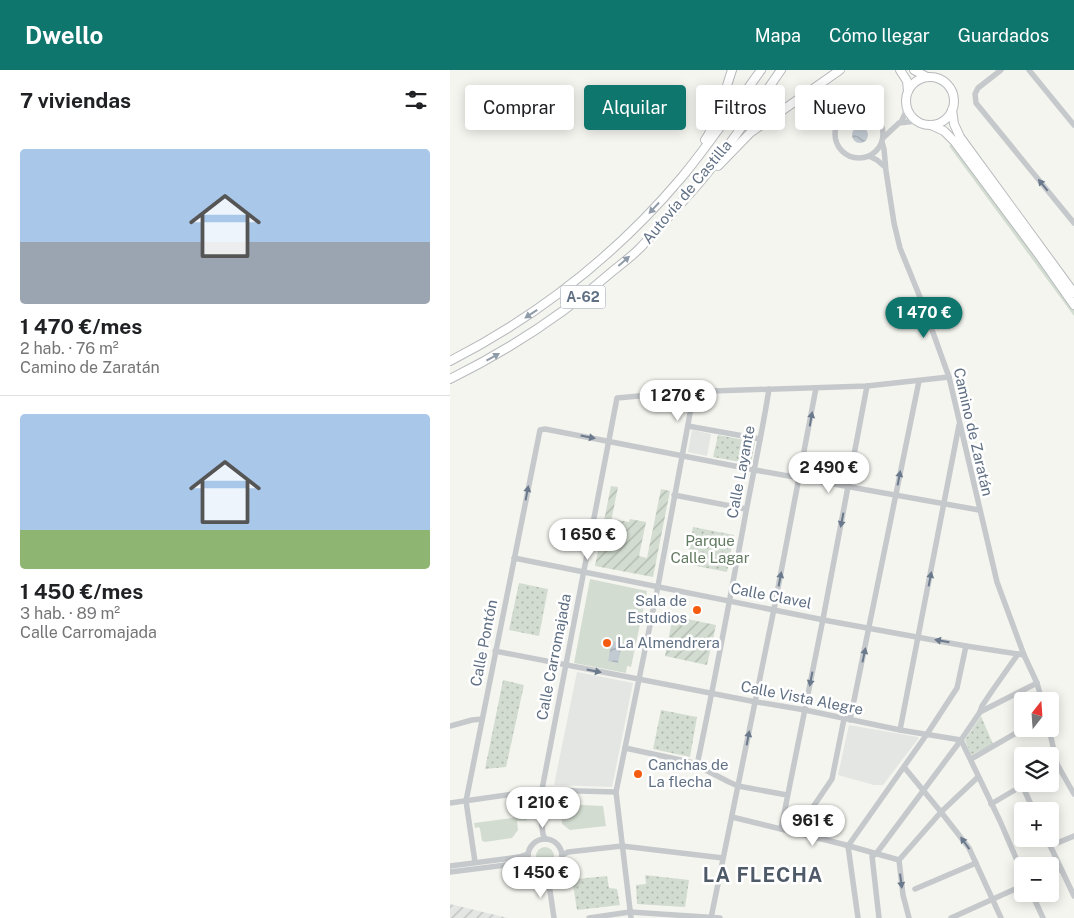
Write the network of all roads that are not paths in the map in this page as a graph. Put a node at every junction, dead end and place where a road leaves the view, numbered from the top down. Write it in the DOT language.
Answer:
graph roads {
  1 [pos="732,70"];
  2 [pos="761,70"];
  3 [pos="781,70"];
  4 [pos="840,70"];
  5 [pos="914,70"];
  6 [pos="1001,70"];
  7 [pos="1029,70"];
  8 [pos="901,71"];
  9 [pos="928,77"];
  10 [pos="908,91"];
  11 [pos="906,106"];
  12 [pos="952,110"];
  13 [pos="916,121"];
  14 [pos="884,123"];
  15 [pos="899,124"];
  16 [pos="931,125"];
  17 [pos="1074,125"];
  18 [pos="836,130"];
  19 [pos="883,130"];
  20 [pos="883,140"];
  21 [pos="868,156"];
  22 [pos="886,167"];
  23 [pos="684,174"];
  24 [pos="695,188"];
  25 [pos="1074,223"];
  26 [pos="1074,293"];
  27 [pos="1074,305"];
  28 [pos="450,360"];
  29 [pos="948,377"];
  30 [pos="450,379"];
  31 [pos="919,381"];
  32 [pos="867,386"];
  33 [pos="816,388"];
  34 [pos="769,389"];
  35 [pos="694,392"];
  36 [pos="960,423"];
  37 [pos="688,426"];
  38 [pos="760,439"];
  39 [pos="609,441"];
  40 [pos="955,444"];
  41 [pos="965,445"];
  42 [pos="682,455"];
  43 [pos="755,470"];
  44 [pos="800,478"];
  45 [pos="849,487"];
  46 [pos="674,495"];
  47 [pos="896,495"];
  48 [pos="944,504"];
  49 [pos="746,509"];
  50 [pos="980,510"];
  51 [pos="514,558"];
  52 [pos="584,571"];
  53 [pos="658,586"];
  54 [pos="730,601"];
  55 [pos="774,609"];
  56 [pos="823,619"];
  57 [pos="870,628"];
  58 [pos="919,637"];
  59 [pos="966,646"];
  60 [pos="495,651"];
  61 [pos="1021,654"];
  62 [pos="566,665"];
  63 [pos="639,680"];
  64 [pos="1037,683"];
  65 [pos="1040,692"];
  66 [pos="712,694"];
  67 [pos="755,702"];
  68 [pos="805,710"];
  69 [pos="980,712"];
  70 [pos="482,719"];
  71 [pos="847,719"];
  72 [pos="450,726"];
  73 [pos="900,730"];
  74 [pos="927,734"];
  75 [pos="1014,734"];
  76 [pos="961,740"];
  77 [pos="625,748"];
  78 [pos="971,760"];
  79 [pos="697,765"];
  80 [pos="904,767"];
  81 [pos="1059,768"];
  82 [pos="978,777"];
  83 [pos="738,786"];
  84 [pos="542,790"];
  85 [pos="923,790"];
  86 [pos="1014,791"];
  87 [pos="616,792"];
  88 [pos="1074,794"];
  89 [pos="787,795"];
  90 [pos="466,801"];
  91 [pos="450,803"];
  92 [pos="991,804"];
  93 [pos="941,812"];
  94 [pos="732,816"];
  95 [pos="781,829"];
  96 [pos="796,832"];
  97 [pos="1074,836"];
  98 [pos="543,837"];
  99 [pos="1059,842"];
  100 [pos="622,846"];
  101 [pos="848,846"];
  102 [pos="1050,847"];
  103 [pos="564,852"];
  104 [pos="528,854"];
  105 [pos="876,854"];
  106 [pos="1015,857"];
  107 [pos="723,858"];
  108 [pos="899,860"];
  109 [pos="475,862"];
  110 [pos="530,862"];
  111 [pos="976,863"];
  112 [pos="450,866"];
  113 [pos="1061,869"];
  114 [pos="450,872"];
  115 [pos="548,874"];
  116 [pos="915,889"];
  117 [pos="1014,889"];
  118 [pos="1074,896"];
  119 [pos="992,899"];
  120 [pos="1036,902"];
  121 [pos="630,915"];
  122 [pos="554,918"];
  123 [pos="589,918"];
  124 [pos="711,918"];
  125 [pos="720,918"];
  126 [pos="858,918"];
  127 [pos="879,918"];
  128 [pos="909,918"];
  129 [pos="951,918"];
  130 [pos="1001,918"];
  131 [pos="1043,918"];
  1 -- 23 [label="highway"];
  2 -- 23 [label="highway, Autovía de Castilla / A-62"];
  3 -- 24 [label="highway, Autovía de Castilla / A-62"];
  4 -- 24 [label="highway"];
  5 -- 9 [label="highway"];
  25 -- 6 [label="street, one-way"];
  7 -- 17 [label="street"];
  8 -- 10 [label="highway"];
  9 -- 10 [label="highway"];
  9 -- 12 [label="highway"];
  10 -- 11 [label="highway"];
  11 -- 13 [label="highway"];
  11 -- 15 [label="street"];
  12 -- 16 [label="highway"];
  12 -- 26 [label="highway"];
  13 -- 15 [label="street"];
  13 -- 16 [label="highway"];
  14 -- 15 [label="street"];
  15 -- 20 [label="street"];
  16 -- 27 [label="highway"];
  18 -- 21 [label="street"];
  19 -- 20 [label="street"];
  20 -- 21 [label="street"];
  20 -- 22 [label="street, Camino de Zaratán"];
  21 -- 22 [label="street"];
  22 -- 29 [label="street, Camino de Zaratán"];
  23 -- 28 [label="highway, Autovía de Castilla / A-62, one-way"];
  30 -- 24 [label="highway, Autovía de Castilla / A-62, one-way"];
  29 -- 31 [label="street"];
  29 -- 36 [label="street, Camino de Zaratán"];
  31 -- 32 [label="street"];
  47 -- 31 [label="street, one-way"];
  32 -- 33 [label="street"];
  32 -- 45 [label="street"];
  33 -- 34 [label="street"];
  44 -- 33 [label="street, one-way"];
  34 -- 35 [label="street"];
  34 -- 38 [label="street, Calle Layante"];
  35 -- 37 [label="street"];
  35 -- 39 [label="street, Calle Carromajada"];
  36 -- 40 [label="street"];
  36 -- 41 [label="street, Camino de Zaratán"];
  37 -- 38 [label="street"];
  37 -- 42 [label="street"];
  38 -- 43 [label="street, Calle Layante"];
  39 -- 42 [label="street"];
  51 -- 39 [label="street, Calle Pontón, one-way"];
  39 -- 52 [label="street, Calle Carromajada"];
  40 -- 41 [label="street"];
  40 -- 48 [label="street"];
  41 -- 50 [label="street, Camino de Zaratán"];
  42 -- 43 [label="street"];
  42 -- 46 [label="street"];
  43 -- 44 [label="street"];
  43 -- 49 [label="street, Calle Layante"];
  44 -- 45 [label="street"];
  55 -- 44 [label="street, one-way"];
  45 -- 47 [label="street"];
  45 -- 56 [label="street, one-way"];
  46 -- 49 [label="street"];
  46 -- 53 [label="street"];
  47 -- 48 [label="street"];
  47 -- 57 [label="street"];
  48 -- 50 [label="street"];
  58 -- 48 [label="street, one-way"];
  49 -- 54 [label="street, Calle Layante"];
  50 -- 61 [label="street, Camino de Zaratán"];
  51 -- 52 [label="street, Calle Clavel"];
  51 -- 60 [label="street, Calle Pontón"];
  52 -- 53 [label="street, Calle Clavel"];
  52 -- 62 [label="street, Calle Carromajada"];
  53 -- 54 [label="street, Calle Clavel"];
  53 -- 63 [label="street"];
  54 -- 55 [label="street, Calle Clavel"];
  54 -- 66 [label="street, Calle Layante"];
  55 -- 56 [label="street, Calle Clavel"];
  55 -- 67 [label="street"];
  56 -- 57 [label="street, Calle Clavel"];
  56 -- 68 [label="street, one-way"];
  57 -- 58 [label="street, Calle Clavel"];
  71 -- 57 [label="street, one-way"];
  59 -- 58 [label="street, Calle Clavel, one-way"];
  58 -- 73 [label="street"];
  59 -- 61 [label="street, Calle Clavel"];
  59 -- 74 [label="street"];
  60 -- 62 [label="street, Calle Vista Alegre"];
  60 -- 70 [label="street, Calle Pontón"];
  61 -- 64 [label="street, Camino de Zaratán"];
  61 -- 69 [label="street"];
  62 -- 63 [label="street, Calle Vista Alegre, one-way"];
  62 -- 84 [label="street, Calle Carromajada"];
  63 -- 66 [label="street, Calle Vista Alegre"];
  63 -- 77 [label="street"];
  64 -- 65 [label="street, Camino de Zaratán"];
  64 -- 69 [label="street"];
  66 -- 67 [label="street, Calle Vista Alegre"];
  66 -- 79 [label="street, Calle Layante"];
  67 -- 68 [label="street, Calle Vista Alegre"];
  83 -- 67 [label="street, one-way"];
  68 -- 71 [label="street, Calle Vista Alegre"];
  68 -- 89 [label="street"];
  69 -- 76 [label="street"];
  70 -- 72 [label="street"];
  70 -- 90 [label="street, Calle Pontón"];
  71 -- 73 [label="street, Calle Vista Alegre"];
  71 -- 96 [label="street"];
  73 -- 74 [label="street, Calle Vista Alegre"];
  74 -- 76 [label="street, Calle Vista Alegre"];
  74 -- 80 [label="street"];
  75 -- 78 [label="street"];
  76 -- 78 [label="street"];
  76 -- 85 [label="street"];
  77 -- 79 [label="street"];
  77 -- 87 [label="street"];
  78 -- 82 [label="street"];
  79 -- 83 [label="street"];
  80 -- 85 [label="street"];
  80 -- 101 [label="street"];
  81 -- 88 [label="street"];
  82 -- 92 [label="street"];
  82 -- 93 [label="street"];
  83 -- 89 [label="street"];
  83 -- 94 [label="street"];
  84 -- 87 [label="street"];
  84 -- 90 [label="street"];
  84 -- 98 [label="street, Calle Carromajada"];
  85 -- 93 [label="street"];
  85 -- 105 [label="street"];
  86 -- 92 [label="street"];
  87 -- 100 [label="street"];
  89 -- 95 [label="street"];
  90 -- 91 [label="street"];
  90 -- 109 [label="street, Calle Pontón"];
  92 -- 106 [label="street"];
  93 -- 108 [label="street"];
  111 -- 93 [label="street, one-way"];
  94 -- 95 [label="street"];
  94 -- 107 [label="street"];
  95 -- 96 [label="street"];
  96 -- 101 [label="street"];
  97 -- 99 [label="street"];
  98 -- 103 [label="street"];
  98 -- 104 [label="street"];
  100 -- 103 [label="street"];
  100 -- 107 [label="street"];
  100 -- 121 [label="street"];
  101 -- 105 [label="street"];
  101 -- 126 [label="street"];
  102 -- 113 [label="street"];
  103 -- 115 [label="street"];
  104 -- 109 [label="street"];
  104 -- 110 [label="street"];
  105 -- 108 [label="street"];
  105 -- 127 [label="street"];
  107 -- 124 [label="street"];
  108 -- 128 [label="street, one-way"];
  109 -- 112 [label="street"];
  110 -- 114 [label="street"];
  110 -- 115 [label="street"];
  111 -- 116 [label="street"];
  111 -- 119 [label="street"];
  113 -- 118 [label="street"];
  115 -- 122 [label="street"];
  117 -- 119 [label="street"];
  119 -- 129 [label="street"];
  119 -- 130 [label="street"];
  120 -- 131 [label="street"];
  121 -- 123 [label="street"];
  121 -- 124 [label="street"];
  124 -- 125 [label="street"];
}
